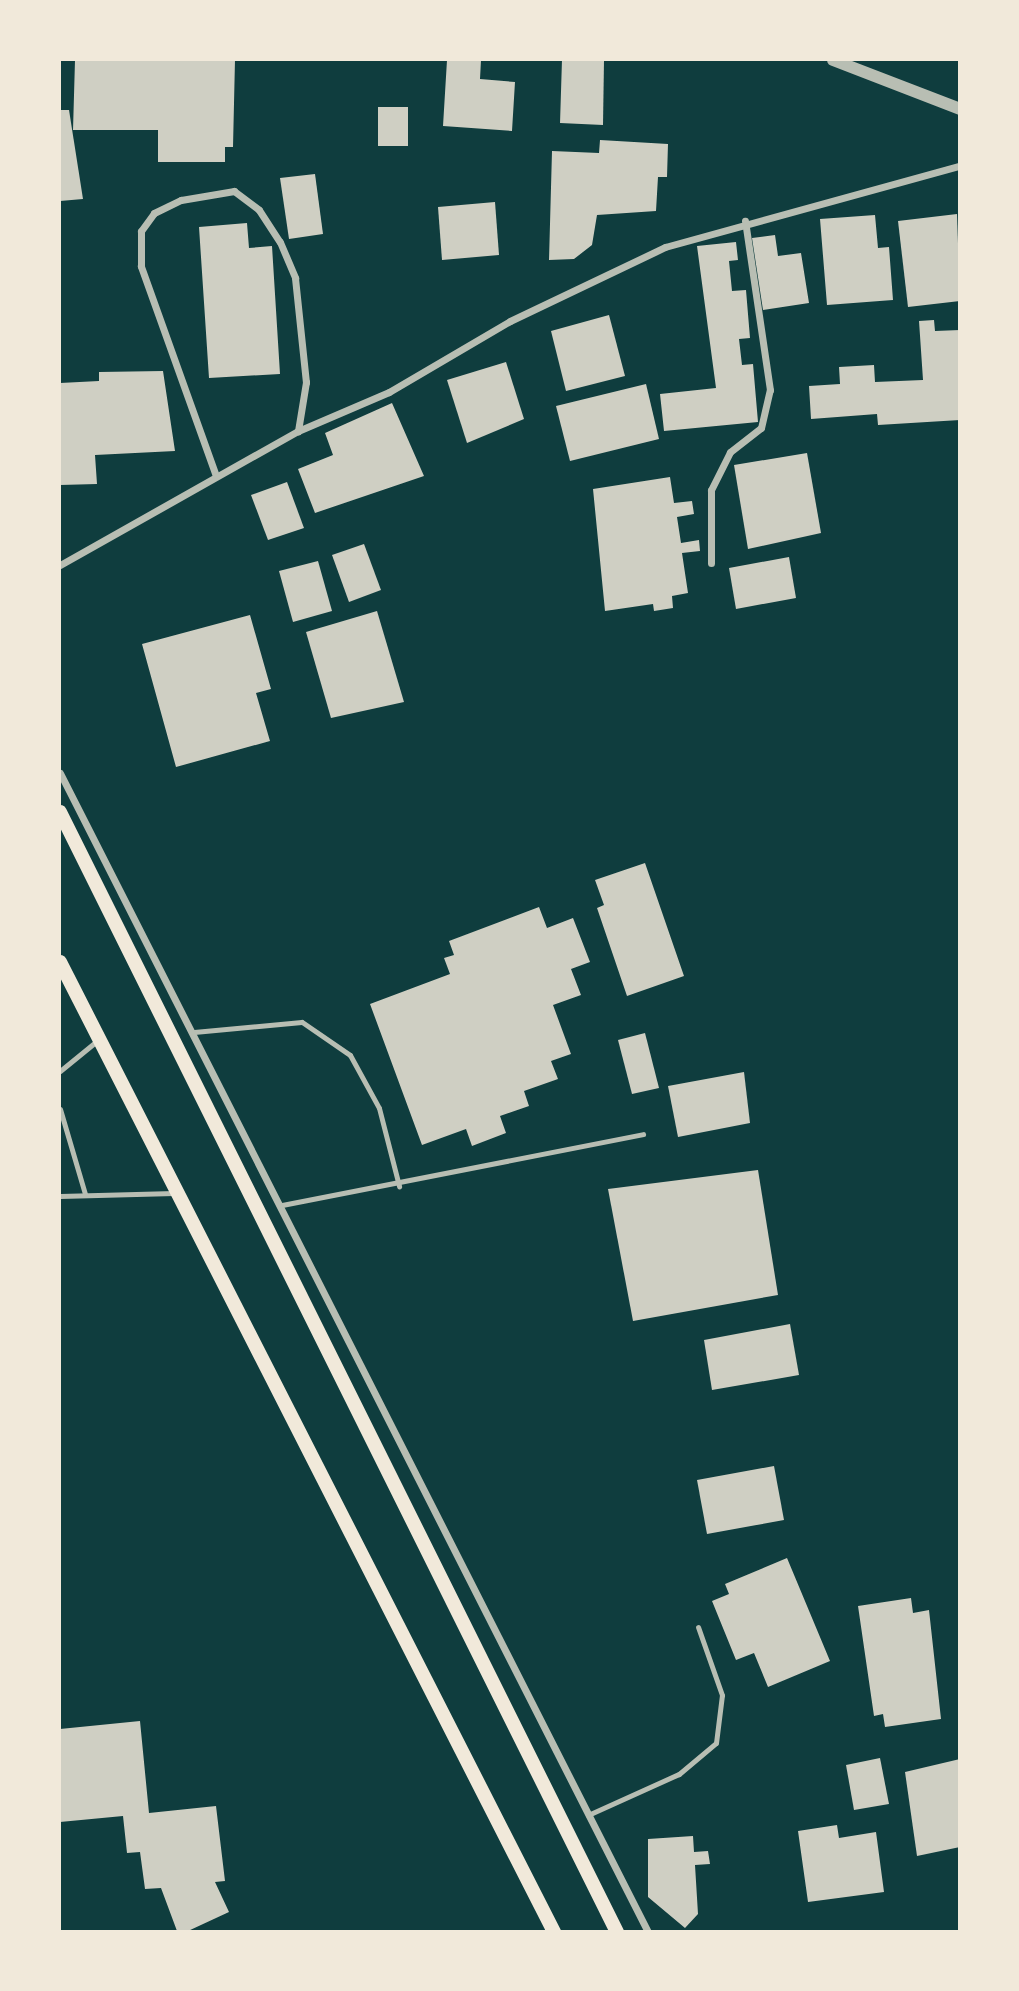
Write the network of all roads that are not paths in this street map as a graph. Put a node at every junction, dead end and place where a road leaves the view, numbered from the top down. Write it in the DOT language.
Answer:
graph roads {
  1 [pos="833,60"];
  2 [pos="960,109"];
  3 [pos="960,166"];
  4 [pos="745,221"];
  5 [pos="298,431"];
  6 [pos="216,476"];
  7 [pos="711,563"];
  8 [pos="60,565"];
  9 [pos="60,773"];
  10 [pos="60,812"];
  11 [pos="60,962"];
  12 [pos="194,1032"];
  13 [pos="99,1040"];
  14 [pos="60,1071"];
  15 [pos="60,1109"];
  16 [pos="643,1134"];
  17 [pos="399,1186"];
  18 [pos="174,1193"];
  19 [pos="85,1194"];
  20 [pos="60,1196"];
  21 [pos="282,1205"];
  22 [pos="698,1627"];
  23 [pos="588,1815"];
  24 [pos="554,1931"];
  25 [pos="617,1931"];
  26 [pos="648,1931"];
  1 -- 2 [label="street"];
  3 -- 4 [label="street"];
  4 -- 5 [label="street"];
  4 -- 7 [label="street"];
  5 -- 6 [label="street"];
  5 -- 6 [label="street"];
  6 -- 8 [label="street"];
  9 -- 12 [label="street"];
  10 -- 25 [label="main road"];
  11 -- 13 [label="main road"];
  12 -- 17 [label="lane"];
  12 -- 21 [label="street"];
  13 -- 14 [label="lane"];
  13 -- 18 [label="main road"];
  15 -- 19 [label="lane"];
  16 -- 17 [label="lane"];
  17 -- 21 [label="lane"];
  18 -- 19 [label="lane"];
  18 -- 24 [label="main road"];
  19 -- 20 [label="lane"];
  21 -- 23 [label="street"];
  22 -- 23 [label="lane"];
  23 -- 26 [label="street"];
}
